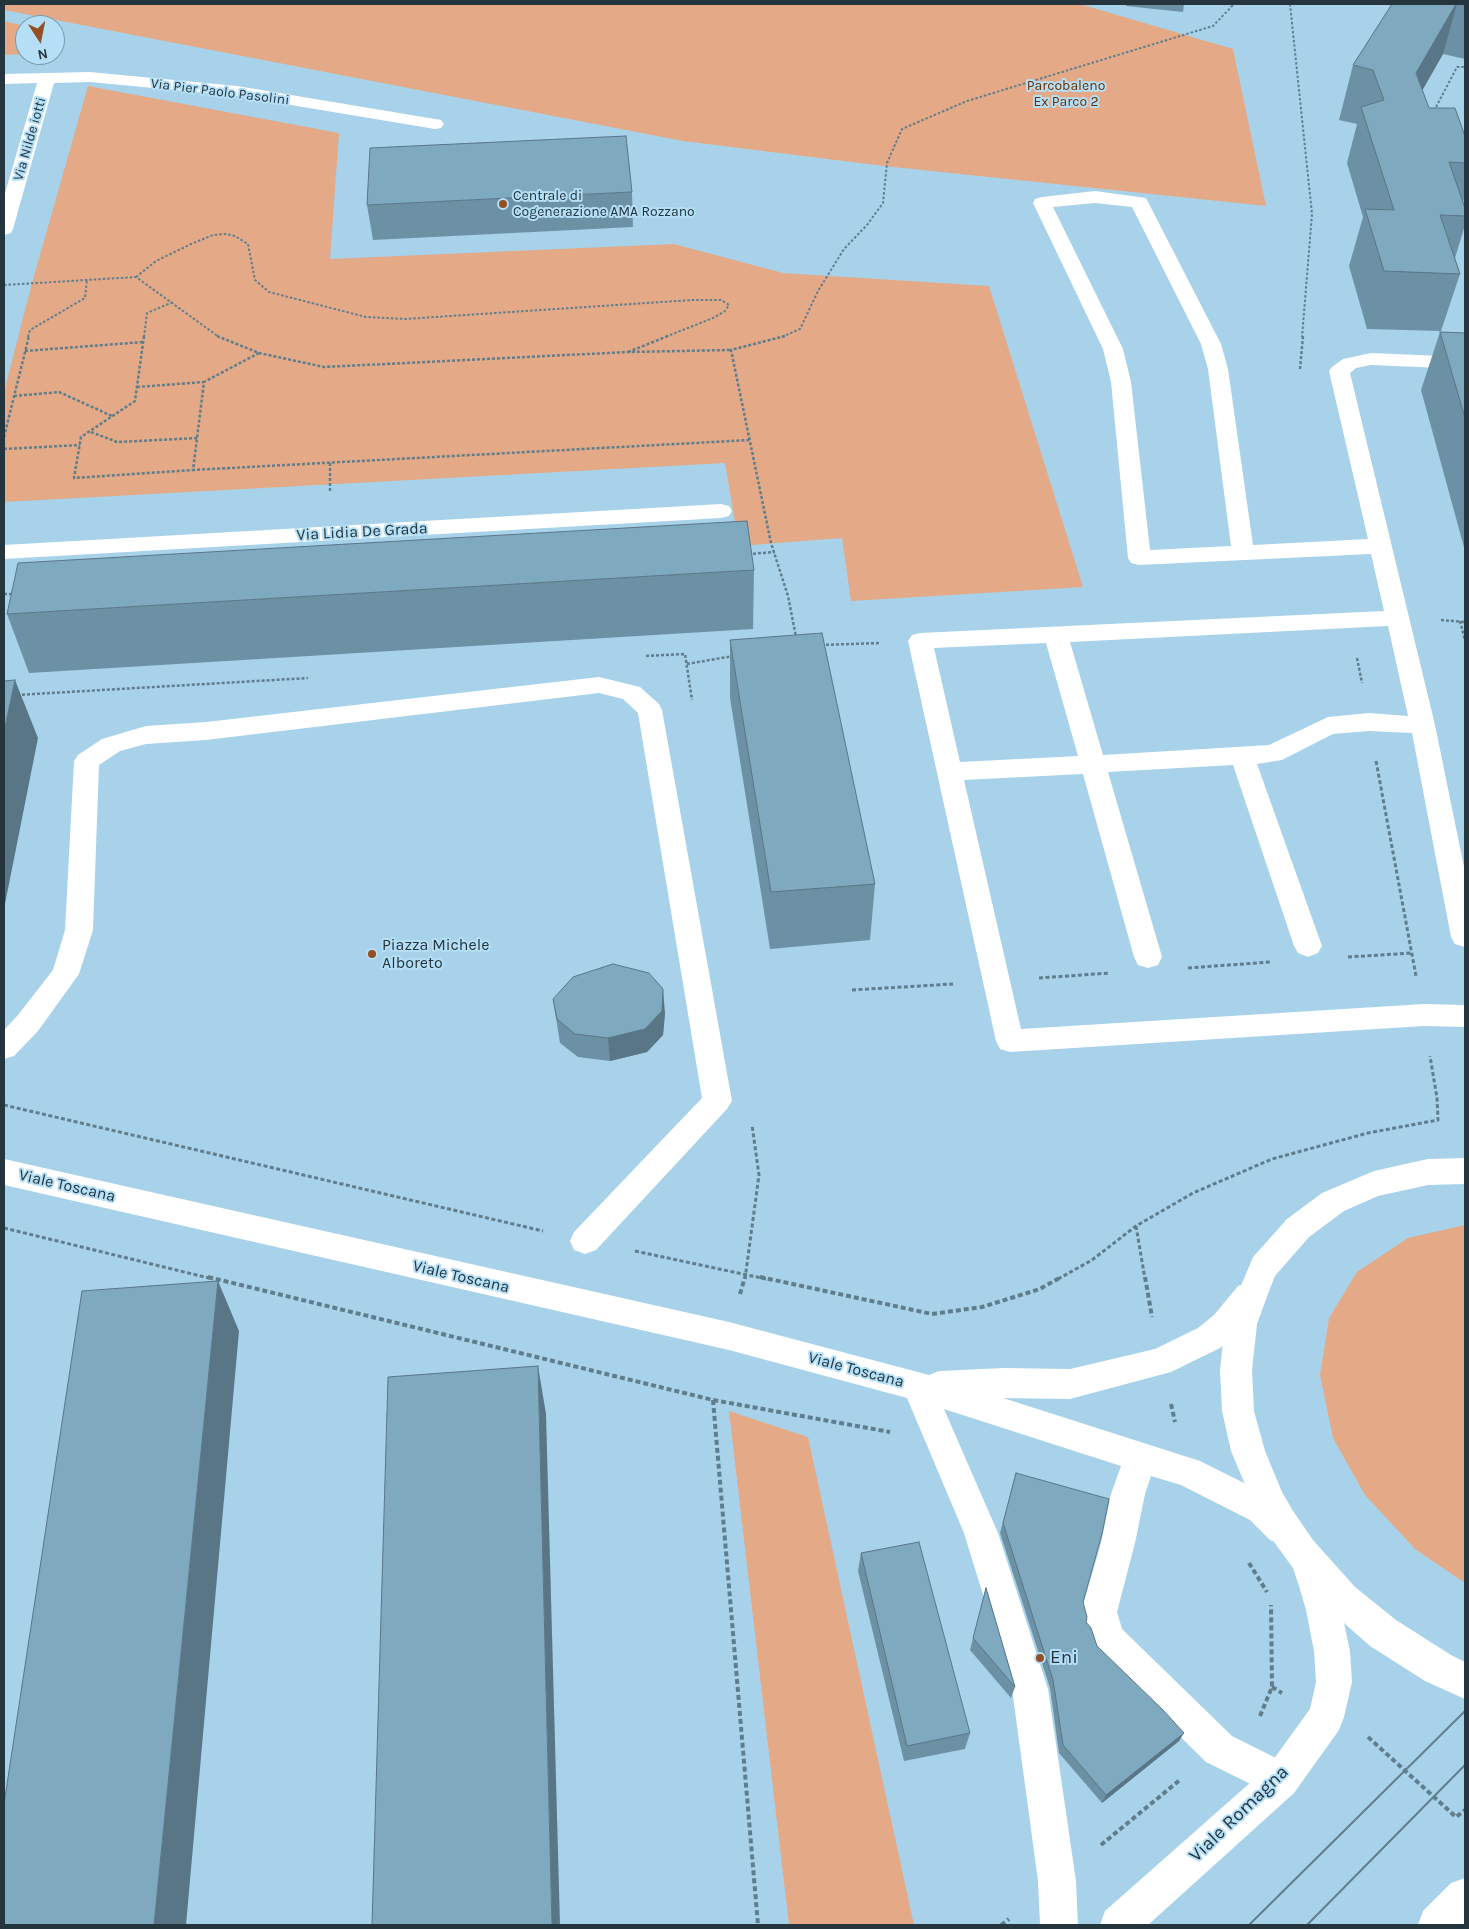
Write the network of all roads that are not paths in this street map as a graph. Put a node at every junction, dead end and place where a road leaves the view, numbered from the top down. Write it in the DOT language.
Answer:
graph roads {
  1 [pos="47,78"];
  2 [pos="4,79"];
  3 [pos="435,124"];
  4 [pos="4,230"];
  5 [pos="1465,364"];
  6 [pos="721,511"];
  7 [pos="1380,546"];
  8 [pos="4,552"];
  9 [pos="1243,552"];
  10 [pos="1398,618"];
  11 [pos="1056,634"];
  12 [pos="1423,725"];
  13 [pos="1242,756"];
  14 [pos="1092,764"];
  15 [pos="950,772"];
  16 [pos="1465,937"];
  17 [pos="1308,946"];
  18 [pos="1148,957"];
  19 [pos="1465,1016"];
  20 [pos="4,1048"];
  21 [pos="1465,1171"];
  22 [pos="4,1172"];
  23 [pos="585,1241"];
  24 [pos="1253,1291"];
  25 [pos="918,1386"];
  26 [pos="1141,1457"];
  27 [pos="1294,1542"];
  28 [pos="1465,1681"];
  29 [pos="1281,1780"];
  30 [pos="1465,1897"];
  31 [pos="1059,1925"];
  32 [pos="1119,1925"];
  33 [pos="1437,1925"];
  1 -- 2 [label="street, Via Pier Paolo Pasolini"];
  1 -- 3 [label="street, Via Pier Paolo Pasolini"];
  1 -- 4 [label="street, Via Nilde iotti"];
  5 -- 7 [label="street"];
  6 -- 8 [label="street, Via Lidia De Grada"];
  7 -- 9 [label="street"];
  7 -- 10 [label="street"];
  9 -- 9 [label="street"];
  10 -- 11 [label="street"];
  10 -- 12 [label="street"];
  11 -- 14 [label="street"];
  11 -- 15 [label="street"];
  12 -- 13 [label="street"];
  12 -- 16 [label="street"];
  13 -- 14 [label="street"];
  13 -- 17 [label="street"];
  14 -- 15 [label="street"];
  14 -- 18 [label="street"];
  15 -- 19 [label="street"];
  20 -- 23 [label="street"];
  21 -- 24 [label="street"];
  22 -- 25 [label="street, Viale Toscana"];
  24 -- 25 [label="street, Viale Toscana"];
  24 -- 27 [label="street"];
  25 -- 26 [label="street, Viale Toscana"];
  25 -- 31 [label="street"];
  26 -- 27 [label="street, Viale Toscana"];
  26 -- 29 [label="street"];
  27 -- 28 [label="street"];
  27 -- 29 [label="street, Viale Romagna"];
  29 -- 32 [label="street, Viale Romagna"];
  30 -- 33 [label="street"];
}
